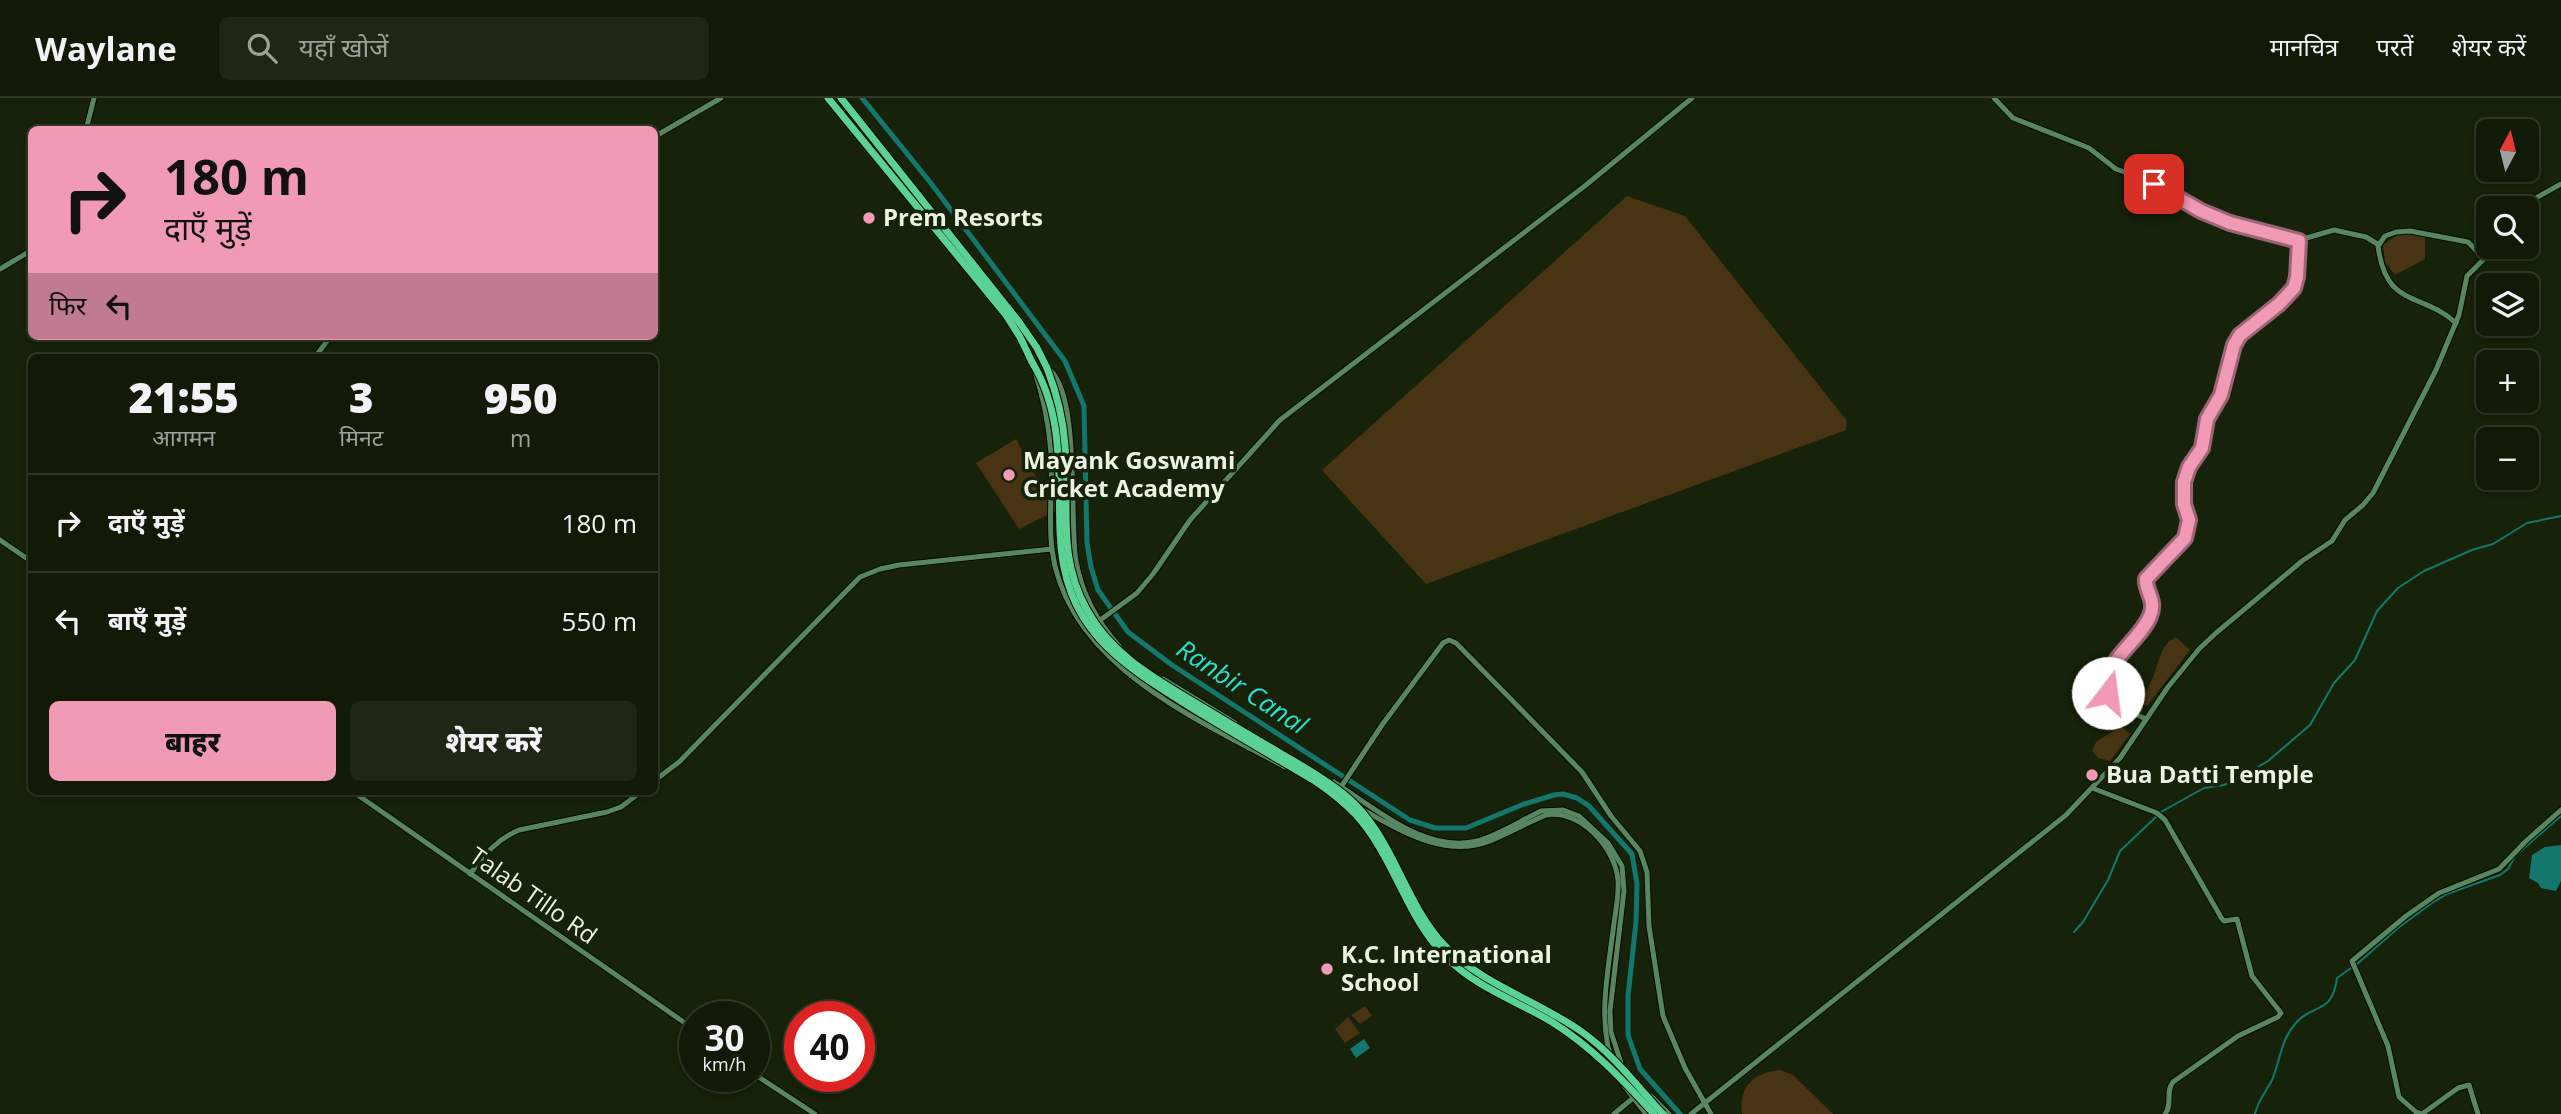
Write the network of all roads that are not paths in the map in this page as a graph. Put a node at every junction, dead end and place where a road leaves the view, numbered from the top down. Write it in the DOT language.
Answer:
graph roads {
  1 [pos="94,98"];
  2 [pos="721,98"];
  3 [pos="828,98"];
  4 [pos="841,98"];
  5 [pos="1692,98"];
  6 [pos="1994,98"];
  7 [pos="87,126"];
  8 [pos="658,135"];
  9 [pos="2561,184"];
  10 [pos="2539,196"];
  11 [pos="2299,241"];
  12 [pos="2379,245"];
  13 [pos="2476,250"];
  14 [pos="28,252"];
  15 [pos="2484,259"];
  16 [pos="0,269"];
  17 [pos="2456,323"];
  18 [pos="328,340"];
  19 [pos="316,354"];
  20 [pos="1032,362"];
  21 [pos="1047,368"];
  22 [pos="0,540"];
  23 [pos="1052,549"];
  24 [pos="28,559"];
  25 [pos="1101,619"];
  26 [pos="2146,719"];
  27 [pos="658,778"];
  28 [pos="1341,787"];
  29 [pos="2092,788"];
  30 [pos="358,795"];
  31 [pos="637,795"];
  32 [pos="2561,810"];
  33 [pos="470,874"];
  34 [pos="679,1019"];
  35 [pos="770,1085"];
  36 [pos="1644,1089"];
  37 [pos="1632,1098"];
  38 [pos="1703,1103"];
  39 [pos="814,1114"];
  40 [pos="1614,1114"];
  41 [pos="1646,1114"];
  42 [pos="1654,1114"];
  43 [pos="1666,1114"];
  44 [pos="1691,1114"];
  45 [pos="1712,1114"];
  46 [pos="2165,1114"];
  47 [pos="2478,1114"];
  1 -- 7 [label="street"];
  2 -- 8 [label="street"];
  3 -- 20 [label="highway"];
  4 -- 21 [label="highway"];
  5 -- 25 [label="street"];
  6 -- 11 [label="street"];
  9 -- 10 [label="street"];
  11 -- 12 [label="street"];
  11 -- 26 [label="street"];
  12 -- 13 [label="street"];
  12 -- 17 [label="street"];
  14 -- 16 [label="street"];
  15 -- 17 [label="street"];
  17 -- 26 [label="street"];
  18 -- 19 [label="street"];
  20 -- 23 [label="street"];
  20 -- 42 [label="highway, bridge"];
  21 -- 25 [label="street"];
  21 -- 43 [label="highway, bridge"];
  22 -- 24 [label="street"];
  23 -- 27 [label="street"];
  23 -- 37 [label="street"];
  25 -- 28 [label="street"];
  26 -- 29 [label="street"];
  28 -- 36 [label="street"];
  28 -- 38 [label="street"];
  29 -- 38 [label="street"];
  29 -- 46 [label="street"];
  30 -- 33 [label="street, Talab Tillo Rd"];
  31 -- 33 [label="street"];
  32 -- 47 [label="street"];
  33 -- 34 [label="street, Talab Tillo Rd"];
  35 -- 39 [label="street"];
  36 -- 37 [label="street"];
  36 -- 43 [label="street"];
  37 -- 40 [label="street"];
  37 -- 41 [label="street"];
  38 -- 44 [label="street"];
  38 -- 45 [label="street"];
}
